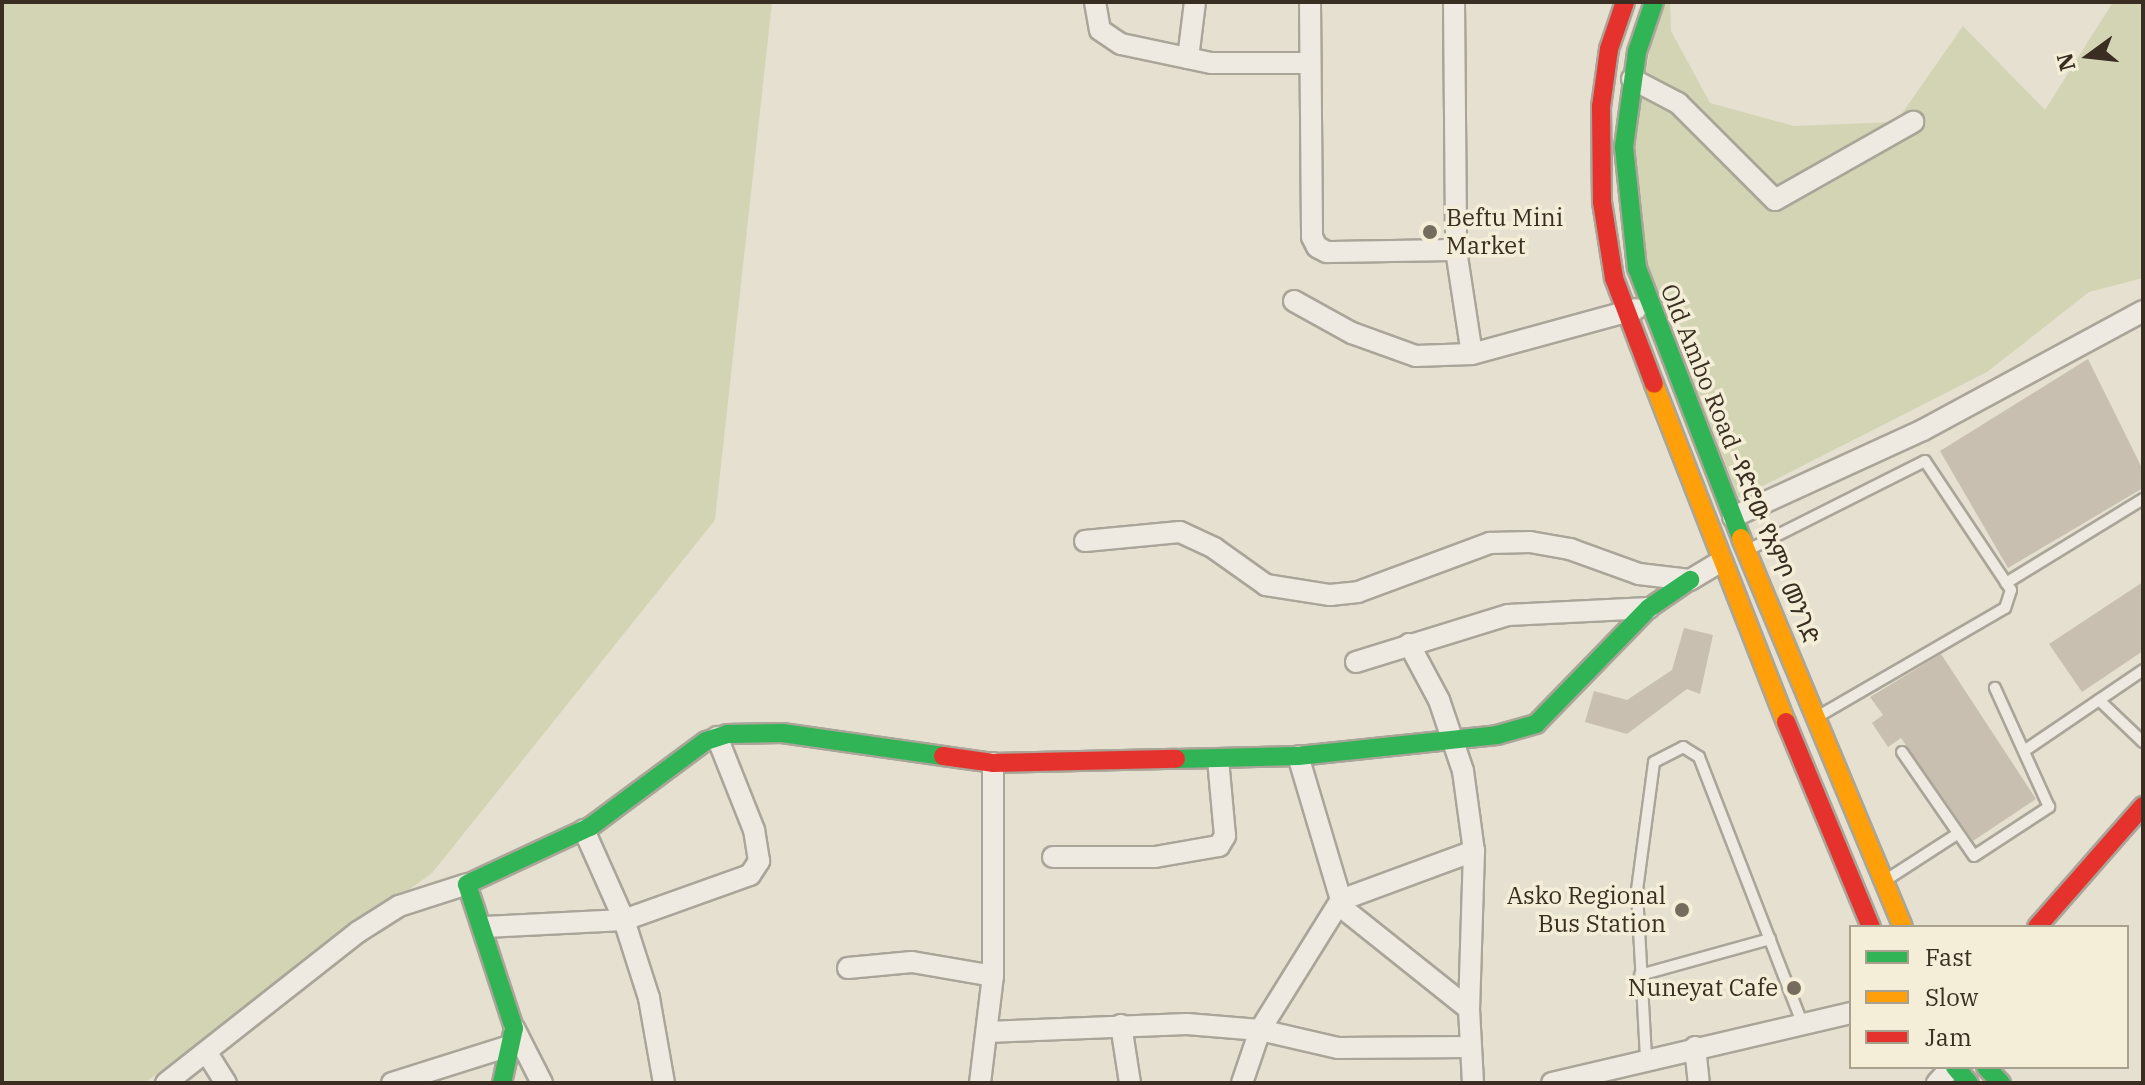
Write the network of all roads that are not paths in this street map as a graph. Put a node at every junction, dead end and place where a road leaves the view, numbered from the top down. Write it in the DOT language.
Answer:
graph roads {
  1 [pos="1095,2"];
  2 [pos="1195,2"];
  3 [pos="1310,2"];
  4 [pos="1454,2"];
  5 [pos="1625,2"];
  6 [pos="1654,2"];
  7 [pos="1188,58"];
  8 [pos="1310,63"];
  9 [pos="1632,79"];
  10 [pos="1913,122"];
  11 [pos="1456,250"];
  12 [pos="1294,301"];
  13 [pos="1648,305"];
  14 [pos="2143,311"];
  15 [pos="1623,313"];
  16 [pos="1472,354"];
  17 [pos="2143,499"];
  18 [pos="1733,517"];
  19 [pos="1085,541"];
  20 [pos="1746,551"];
  21 [pos="1720,562"];
  22 [pos="1690,580"];
  23 [pos="2006,583"];
  24 [pos="1649,608"];
  25 [pos="1409,644"];
  26 [pos="1356,662"];
  27 [pos="2143,670"];
  28 [pos="1995,688"];
  29 [pos="2099,700"];
  30 [pos="1817,717"];
  31 [pos="717,737"];
  32 [pos="1455,740"];
  33 [pos="2143,742"];
  34 [pos="2024,751"];
  35 [pos="1902,752"];
  36 [pos="1298,756"];
  37 [pos="1218,759"];
  38 [pos="993,763"];
  39 [pos="2143,806"];
  40 [pos="584,830"];
  41 [pos="1957,834"];
  42 [pos="1474,851"];
  43 [pos="1053,857"];
  44 [pos="1884,881"];
  45 [pos="467,884"];
  46 [pos="1340,903"];
  47 [pos="624,920"];
  48 [pos="1870,925"];
  49 [pos="1902,925"];
  50 [pos="2039,925"];
  51 [pos="485,927"];
  52 [pos="1770,939"];
  53 [pos="848,968"];
  54 [pos="1640,975"];
  55 [pos="993,976"];
  56 [pos="1469,1009"];
  57 [pos="1849,1013"];
  58 [pos="1802,1023"];
  59 [pos="1121,1025"];
  60 [pos="1260,1030"];
  61 [pos="987,1032"];
  62 [pos="512,1037"];
  63 [pos="1469,1047"];
  64 [pos="1695,1047"];
  65 [pos="207,1053"];
  66 [pos="1646,1058"];
  67 [pos="1952,1069"];
  68 [pos="1560,1082"];
  69 [pos="166,1083"];
  70 [pos="226,1083"];
  71 [pos="392,1083"];
  72 [pos="502,1083"];
  73 [pos="542,1083"];
  74 [pos="664,1083"];
  75 [pos="980,1083"];
  76 [pos="1130,1083"];
  77 [pos="1242,1083"];
  78 [pos="1473,1083"];
  79 [pos="1699,1083"];
  80 [pos="1937,1083"];
  1 -- 7 [label="street"];
  2 -- 7 [label="street"];
  3 -- 8 [label="street"];
  4 -- 11 [label="street"];
  5 -- 15 [label="main road"];
  6 -- 9 [label="main road, Old Ambo Road -የድሮው የአምቦ መንገድ"];
  7 -- 8 [label="street"];
  8 -- 11 [label="street"];
  9 -- 10 [label="street"];
  9 -- 13 [label="main road, Old Ambo Road -የድሮው የአምቦ መንገድ"];
  11 -- 16 [label="street"];
  12 -- 16 [label="street"];
  13 -- 15 [label="street"];
  13 -- 18 [label="main road, Old Ambo Road -የድሮው የአምቦ መንገድ"];
  14 -- 18 [label="street"];
  15 -- 16 [label="street"];
  15 -- 21 [label="main road"];
  17 -- 23 [label="lane"];
  18 -- 20 [label="main road, Old Ambo Road -የድሮው የአምቦ መንገድ"];
  19 -- 22 [label="street"];
  20 -- 23 [label="lane"];
  20 -- 30 [label="main road, Old Ambo Road -የድሮው የአምቦ መንገድ"];
  21 -- 22 [label="street"];
  21 -- 48 [label="main road"];
  22 -- 24 [label="main road"];
  23 -- 30 [label="lane"];
  24 -- 25 [label="street"];
  24 -- 32 [label="main road"];
  25 -- 26 [label="street"];
  25 -- 32 [label="street"];
  27 -- 29 [label="lane"];
  28 -- 34 [label="lane"];
  29 -- 33 [label="lane"];
  29 -- 34 [label="lane"];
  30 -- 44 [label="main road, Old Ambo Road -የድሮው የአምቦ መንገድ"];
  31 -- 38 [label="main road"];
  31 -- 40 [label="main road"];
  31 -- 47 [label="street"];
  32 -- 36 [label="main road"];
  32 -- 42 [label="street"];
  34 -- 41 [label="lane"];
  35 -- 41 [label="lane"];
  36 -- 37 [label="main road"];
  36 -- 46 [label="street"];
  37 -- 38 [label="main road"];
  37 -- 43 [label="street"];
  38 -- 55 [label="street"];
  39 -- 50 [label="main road"];
  40 -- 45 [label="main road"];
  40 -- 47 [label="street"];
  41 -- 44 [label="lane"];
  42 -- 46 [label="street"];
  42 -- 56 [label="street"];
  44 -- 49 [label="main road, Old Ambo Road -የድሮው የአምቦ መንገድ"];
  45 -- 51 [label="main road"];
  45 -- 65 [label="street"];
  46 -- 56 [label="street"];
  46 -- 60 [label="street"];
  47 -- 51 [label="street"];
  47 -- 74 [label="street"];
  51 -- 62 [label="main road"];
  52 -- 54 [label="lane"];
  52 -- 54 [label="lane"];
  52 -- 58 [label="lane"];
  53 -- 55 [label="street"];
  54 -- 66 [label="lane"];
  55 -- 61 [label="street"];
  56 -- 63 [label="street"];
  57 -- 58 [label="street"];
  58 -- 64 [label="street"];
  59 -- 60 [label="street"];
  59 -- 61 [label="street"];
  59 -- 76 [label="street"];
  60 -- 63 [label="street"];
  60 -- 77 [label="street"];
  61 -- 75 [label="street"];
  62 -- 71 [label="street"];
  62 -- 72 [label="main road"];
  62 -- 73 [label="street"];
  63 -- 78 [label="street"];
  64 -- 66 [label="street"];
  64 -- 79 [label="street"];
  65 -- 69 [label="street"];
  65 -- 70 [label="street"];
  66 -- 68 [label="street"];
  67 -- 80 [label="street"];
}
